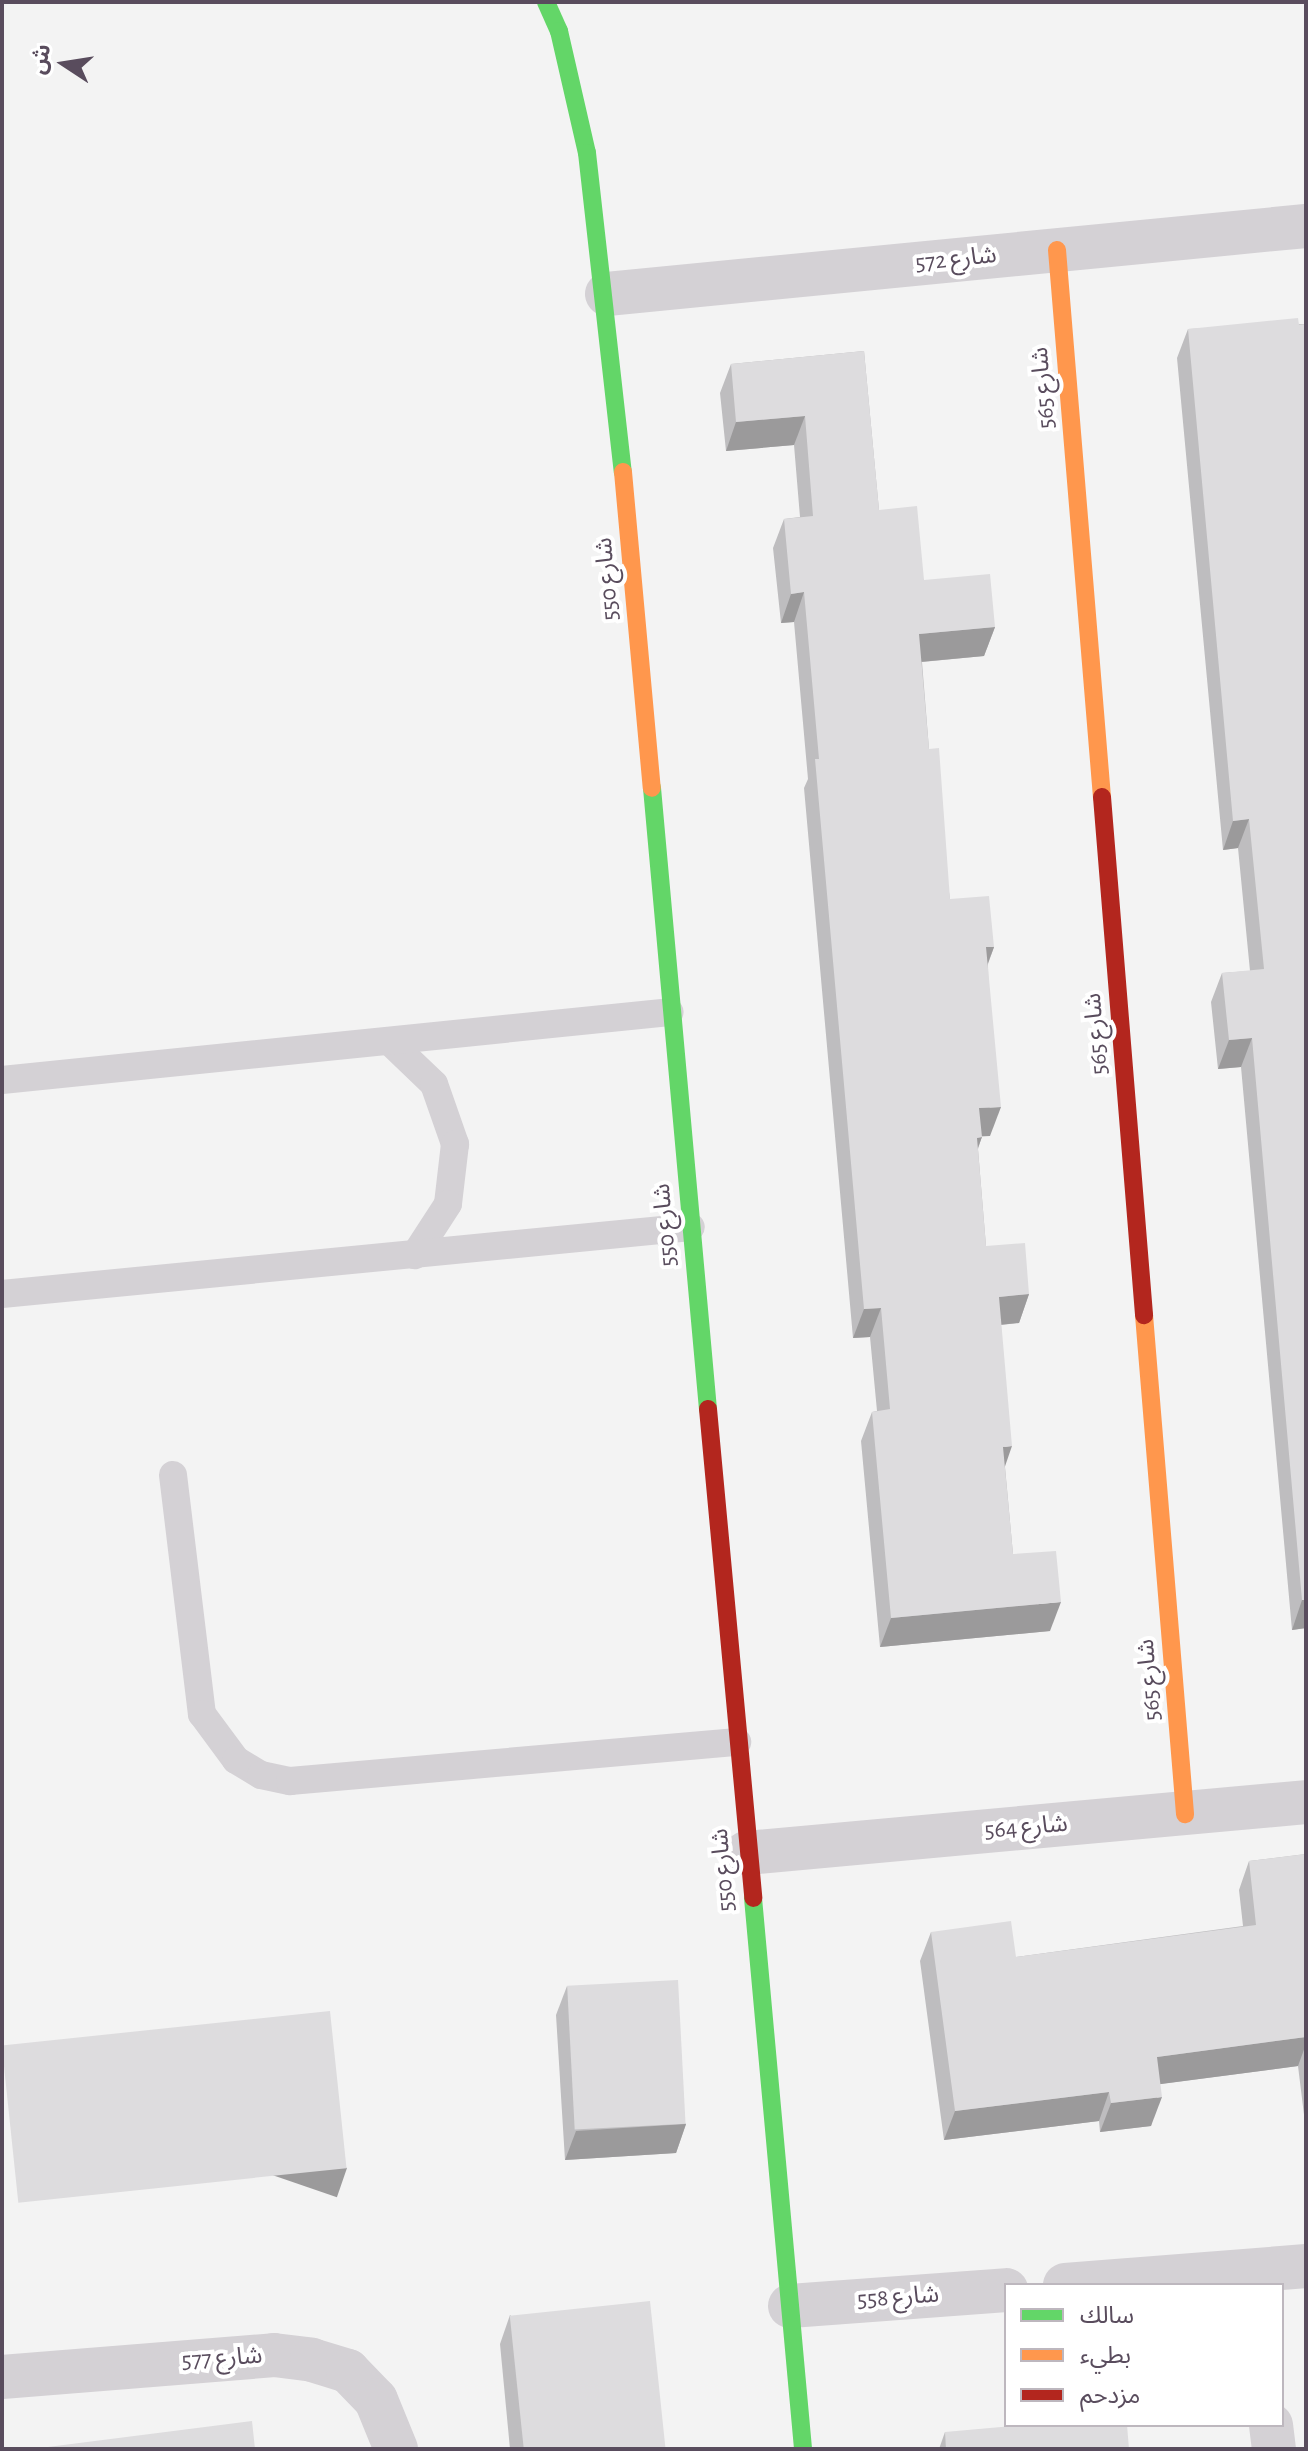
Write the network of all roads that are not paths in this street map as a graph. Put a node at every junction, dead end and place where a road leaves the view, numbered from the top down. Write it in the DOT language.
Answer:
graph roads {
  1 [pos="546,2"];
  2 [pos="1306,226"];
  3 [pos="1057,250"];
  4 [pos="607,294"];
  5 [pos="670,1012"];
  6 [pos="389,1041"];
  7 [pos="2,1080"];
  8 [pos="691,1227"];
  9 [pos="415,1255"];
  10 [pos="2,1281"];
  11 [pos="16,1293"];
  12 [pos="173,1475"];
  13 [pos="737,1742"];
  14 [pos="1306,1802"];
  15 [pos="1185,1814"];
  16 [pos="746,1853"];
  17 [pos="1306,2266"];
  18 [pos="1259,2278"];
  19 [pos="1120,2283"];
  20 [pos="1004,2290"];
  21 [pos="790,2306"];
  22 [pos="2,2377"];
  23 [pos="1271,2427"];
  24 [pos="396,2449"];
  25 [pos="803,2449"];
  26 [pos="1274,2449"];
  1 -- 4 [label="street, شارع 550"];
  2 -- 3 [label="street, شارع 572"];
  3 -- 4 [label="street, شارع 572"];
  3 -- 15 [label="street, شارع 565"];
  4 -- 5 [label="street, شارع 550"];
  5 -- 6 [label="lane"];
  5 -- 8 [label="street, شارع 550"];
  6 -- 7 [label="lane"];
  6 -- 9 [label="lane"];
  8 -- 9 [label="lane"];
  8 -- 13 [label="street, شارع 550"];
  9 -- 11 [label="lane"];
  10 -- 11 [label="lane"];
  12 -- 13 [label="lane"];
  13 -- 16 [label="street, شارع 550"];
  14 -- 15 [label="street, شارع 564"];
  15 -- 16 [label="street, شارع 564"];
  16 -- 21 [label="street, شارع 550"];
  17 -- 18 [label="street"];
  18 -- 19 [label="street"];
  20 -- 21 [label="street, شارع 558"];
  21 -- 25 [label="street, شارع 550"];
  22 -- 24 [label="street, شارع 577"];
  23 -- 26 [label="street"];
}
